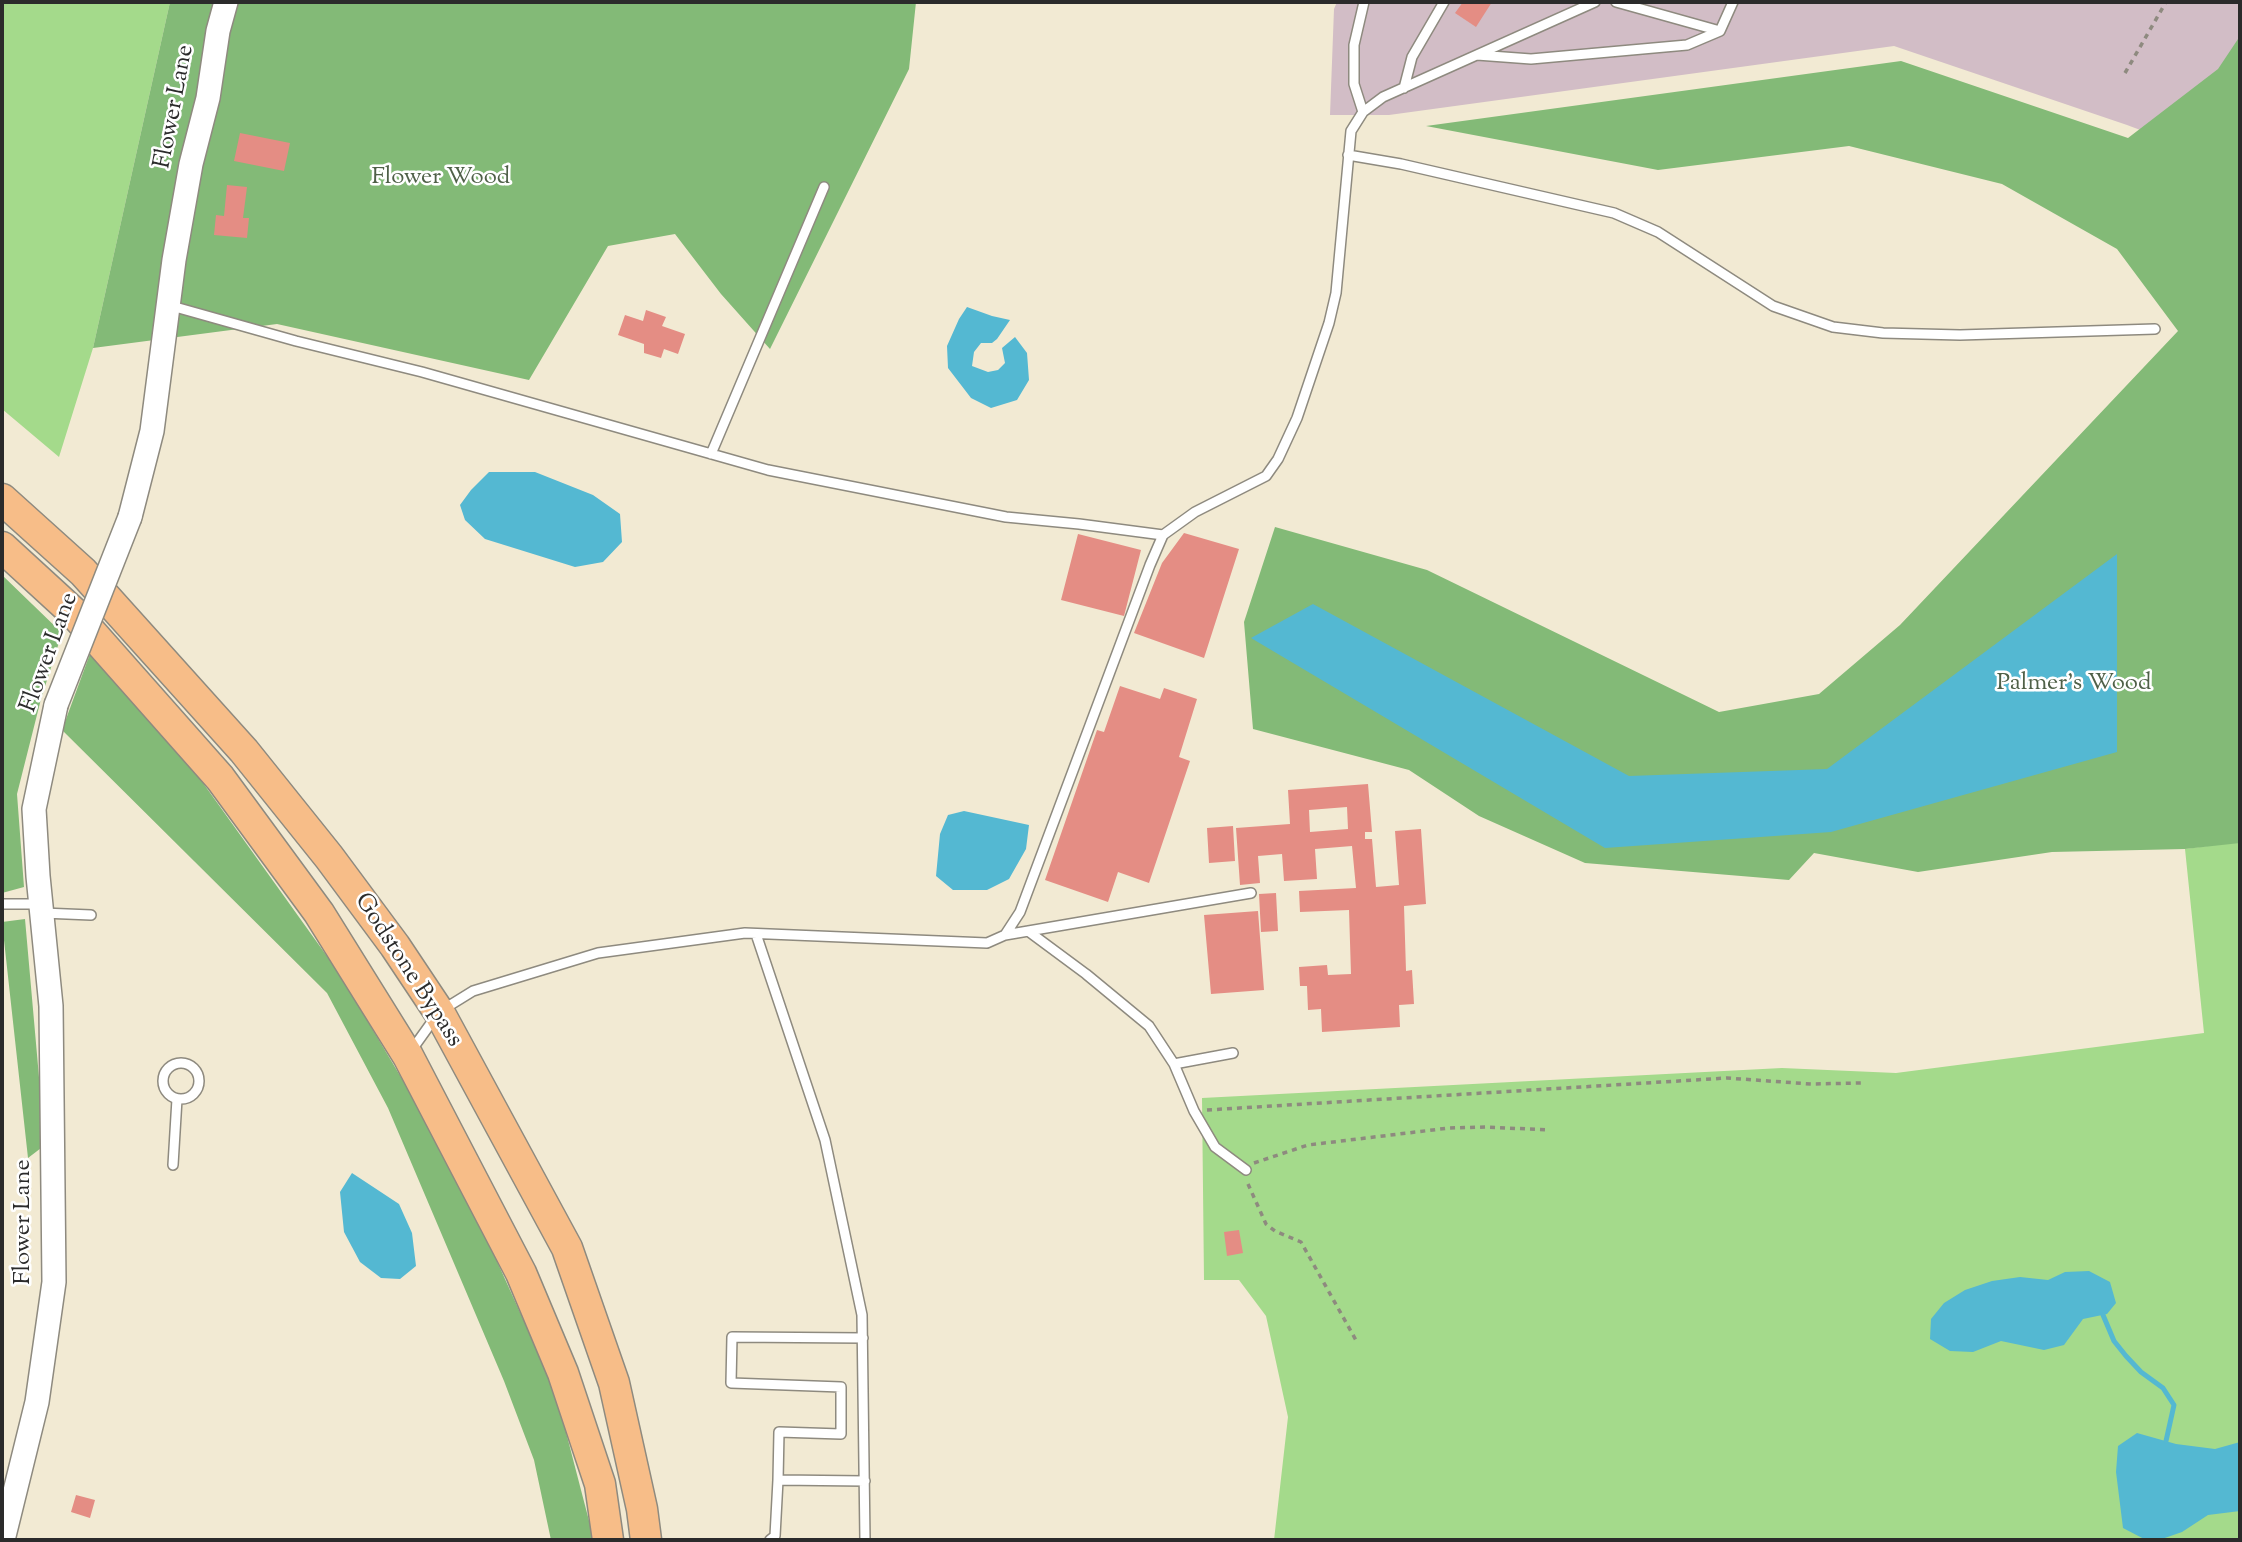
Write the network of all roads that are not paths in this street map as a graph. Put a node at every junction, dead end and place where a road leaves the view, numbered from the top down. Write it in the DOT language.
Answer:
graph roads {
  1 [pos="226,2"];
  2 [pos="1364,2"];
  3 [pos="1444,2"];
  4 [pos="1595,2"];
  5 [pos="1616,2"];
  6 [pos="1733,2"];
  7 [pos="1720,31"];
  8 [pos="1476,55"];
  9 [pos="1404,88"];
  10 [pos="1363,112"];
  11 [pos="1348,155"];
  12 [pos="824,187"];
  13 [pos="168,305"];
  14 [pos="2155,329"];
  15 [pos="711,454"];
  16 [pos="2,499"];
  17 [pos="1163,535"];
  18 [pos="2,547"];
  19 [pos="1251,893"];
  20 [pos="2,904"];
  21 [pos="41,909"];
  22 [pos="91,915"];
  23 [pos="1028,931"];
  24 [pos="756,934"];
  25 [pos="1005,935"];
  26 [pos="439,1013"];
  27 [pos="1233,1053"];
  28 [pos="408,1056"];
  29 [pos="1174,1064"];
  30 [pos="177,1099"];
  31 [pos="173,1164"];
  32 [pos="1246,1170"];
  33 [pos="863,1338"];
  34 [pos="778,1480"];
  35 [pos="865,1480"];
  36 [pos="3,1540"];
  37 [pos="608,1540"];
  38 [pos="646,1540"];
  39 [pos="770,1540"];
  40 [pos="865,1540"];
  1 -- 13 [label="street, Flower Lane"];
  2 -- 10 [label="lane"];
  3 -- 9 [label="lane"];
  4 -- 8 [label="lane"];
  5 -- 7 [label="lane"];
  6 -- 7 [label="lane"];
  7 -- 8 [label="lane"];
  8 -- 9 [label="lane"];
  9 -- 10 [label="lane"];
  10 -- 11 [label="lane"];
  11 -- 14 [label="lane"];
  11 -- 17 [label="lane"];
  12 -- 15 [label="lane"];
  13 -- 15 [label="lane"];
  13 -- 21 [label="street, Flower Lane, bridge"];
  15 -- 17 [label="lane"];
  16 -- 26 [label="highway, Godstone Bypass"];
  17 -- 25 [label="lane"];
  18 -- 28 [label="highway, Godstone Bypass"];
  19 -- 23 [label="lane"];
  20 -- 21 [label="lane"];
  21 -- 22 [label="lane"];
  21 -- 36 [label="street, Flower Lane"];
  23 -- 25 [label="lane"];
  23 -- 29 [label="lane"];
  24 -- 25 [label="lane"];
  24 -- 26 [label="lane"];
  24 -- 33 [label="lane"];
  26 -- 28 [label="lane"];
  26 -- 38 [label="highway, Godstone Bypass"];
  27 -- 29 [label="lane"];
  28 -- 37 [label="highway, Godstone Bypass"];
  29 -- 32 [label="lane"];
  30 -- 30 [label="lane"];
  30 -- 31 [label="lane"];
  33 -- 34 [label="lane"];
  33 -- 35 [label="lane"];
  34 -- 35 [label="lane"];
  34 -- 39 [label="lane"];
  35 -- 40 [label="lane"];
}
